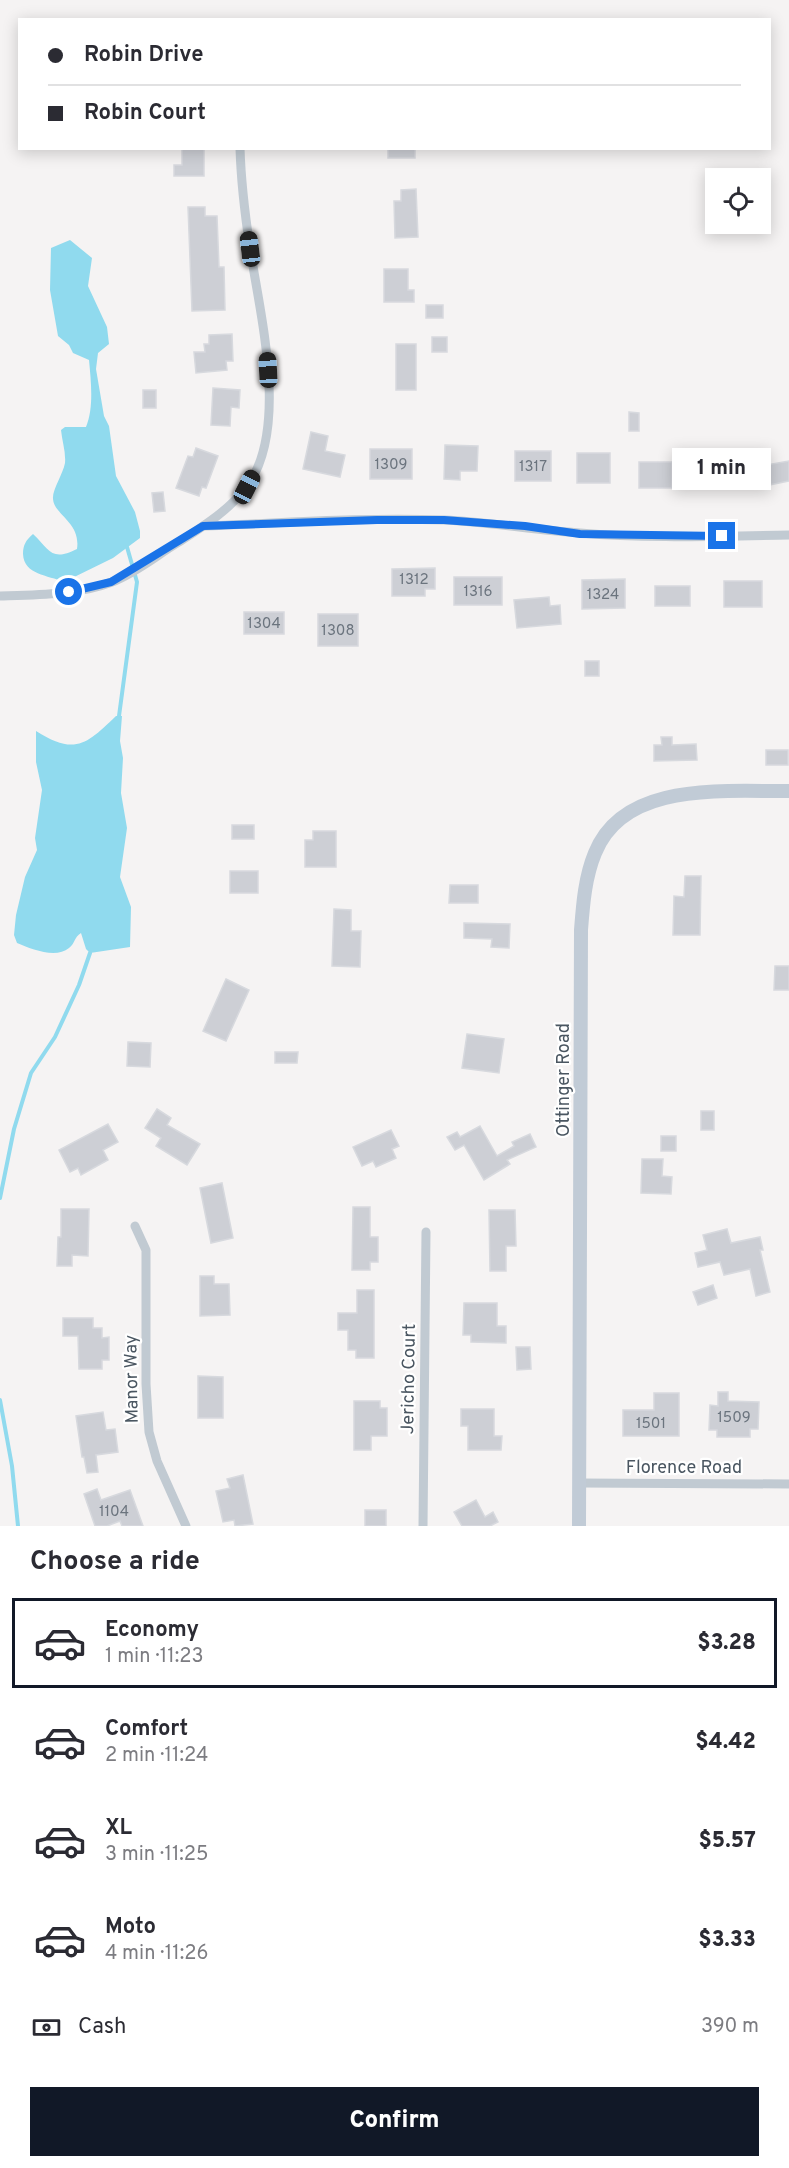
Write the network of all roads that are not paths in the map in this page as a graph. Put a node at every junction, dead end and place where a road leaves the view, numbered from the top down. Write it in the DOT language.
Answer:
graph roads {
  1 [pos="240,150"];
  2 [pos="203,526"];
  3 [pos="789,535"];
  4 [pos="0,596"];
  5 [pos="789,791"];
  6 [pos="135,1226"];
  7 [pos="426,1232"];
  8 [pos="579,1483"];
  9 [pos="789,1484"];
  10 [pos="186,1526"];
  11 [pos="423,1526"];
  12 [pos="579,1526"];
  1 -- 2 [label="street"];
  2 -- 3 [label="street"];
  2 -- 4 [label="street"];
  5 -- 8 [label="street, Ottinger Road"];
  6 -- 10 [label="street, Manor Way"];
  7 -- 11 [label="street, Jericho Court"];
  8 -- 9 [label="street, Florence Road"];
  8 -- 12 [label="street, Ottinger Road"];
}
